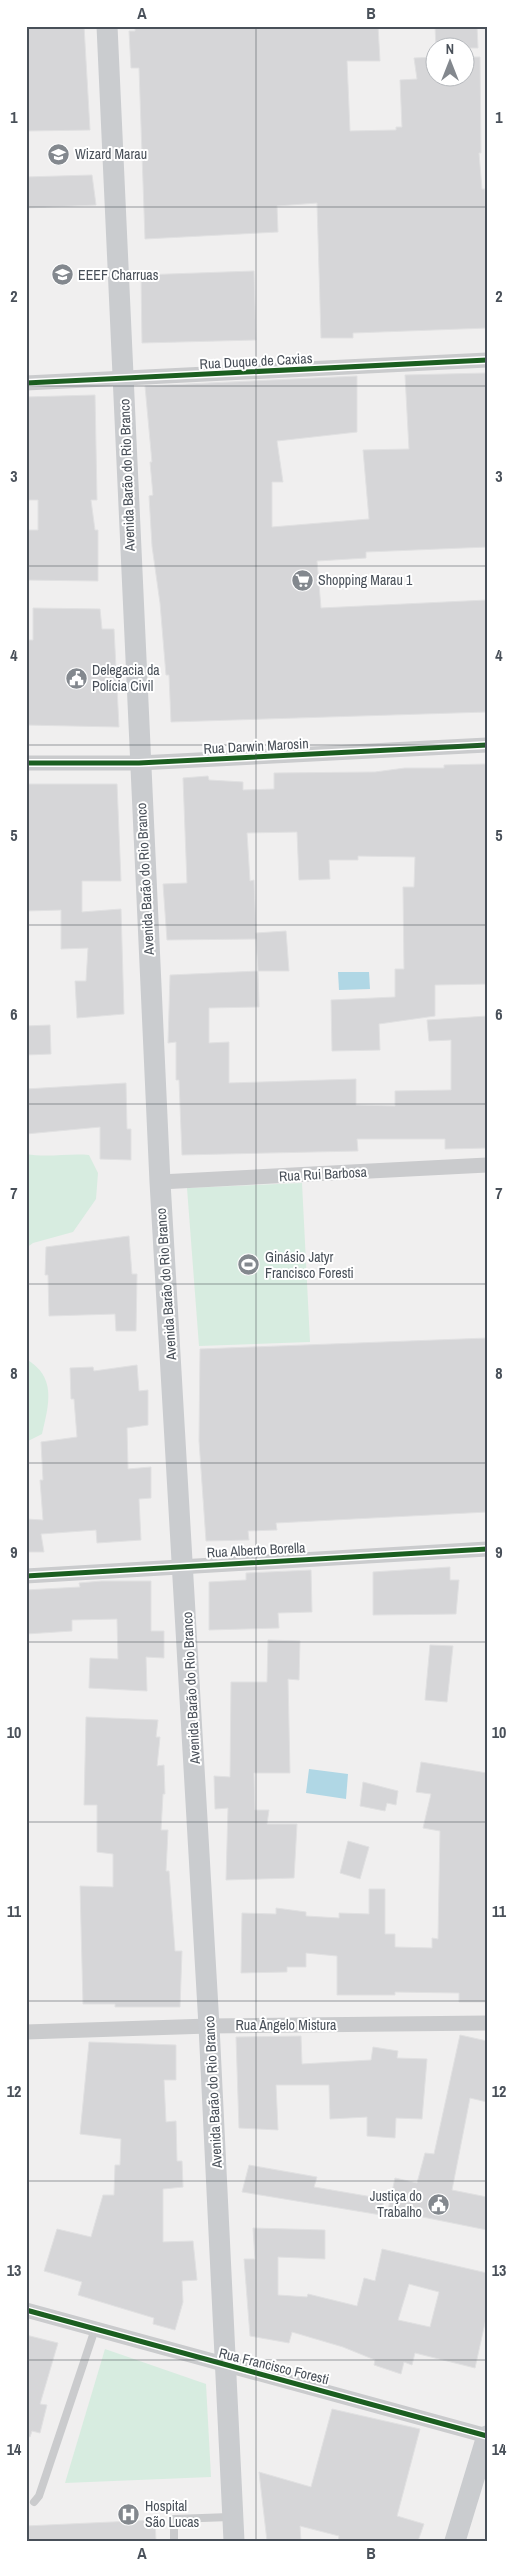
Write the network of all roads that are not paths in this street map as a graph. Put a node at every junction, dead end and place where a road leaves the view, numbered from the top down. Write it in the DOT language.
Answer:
graph roads {
  1 [pos="108,26"];
  2 [pos="487,360"];
  3 [pos="123,379"];
  4 [pos="26,382"];
  5 [pos="487,745"];
  6 [pos="26,763"];
  7 [pos="140,763"];
  8 [pos="487,1165"];
  9 [pos="160,1182"];
  10 [pos="487,1549"];
  11 [pos="184,1565"];
  12 [pos="26,1576"];
  13 [pos="487,2023"];
  14 [pos="209,2026"];
  15 [pos="26,2032"];
  16 [pos="26,2310"];
  17 [pos="94,2329"];
  18 [pos="227,2366"];
  19 [pos="487,2436"];
  20 [pos="34,2502"];
  21 [pos="233,2517"];
  22 [pos="174,2541"];
  23 [pos="234,2541"];
  24 [pos="455,2541"];
  1 -- 3 [label="main road, Avenida Barão do Rio Branco"];
  2 -- 3 [label="street, Rua Duque de Caxias"];
  3 -- 4 [label="street, Rua Duque de Caxias"];
  3 -- 7 [label="main road, Avenida Barão do Rio Branco"];
  5 -- 7 [label="street, Rua Darwin Marosin"];
  6 -- 7 [label="street, Rua Darwin Marosin"];
  7 -- 9 [label="main road, Avenida Barão do Rio Branco"];
  8 -- 9 [label="street, Rua Rui Barbosa"];
  9 -- 11 [label="main road, Avenida Barão do Rio Branco"];
  10 -- 11 [label="street, Rua Alberto Borella"];
  11 -- 12 [label="street, Rua Alberto Borella"];
  11 -- 14 [label="main road, Avenida Barão do Rio Branco"];
  13 -- 14 [label="street, Rua Ângelo Mistura"];
  14 -- 15 [label="street, Rua Ângelo Mistura"];
  14 -- 18 [label="main road, Avenida Barão do Rio Branco"];
  16 -- 17 [label="street, Rua Francisco Foresti"];
  17 -- 18 [label="street, Rua Francisco Foresti"];
  17 -- 20 [label="lane"];
  18 -- 19 [label="street, Rua Francisco Foresti"];
  18 -- 21 [label="main road, Avenida Barão do Rio Branco"];
  19 -- 24 [label="main road"];
  21 -- 22 [label="lane"];
  21 -- 23 [label="main road, Avenida Barão do Rio Branco"];
}
